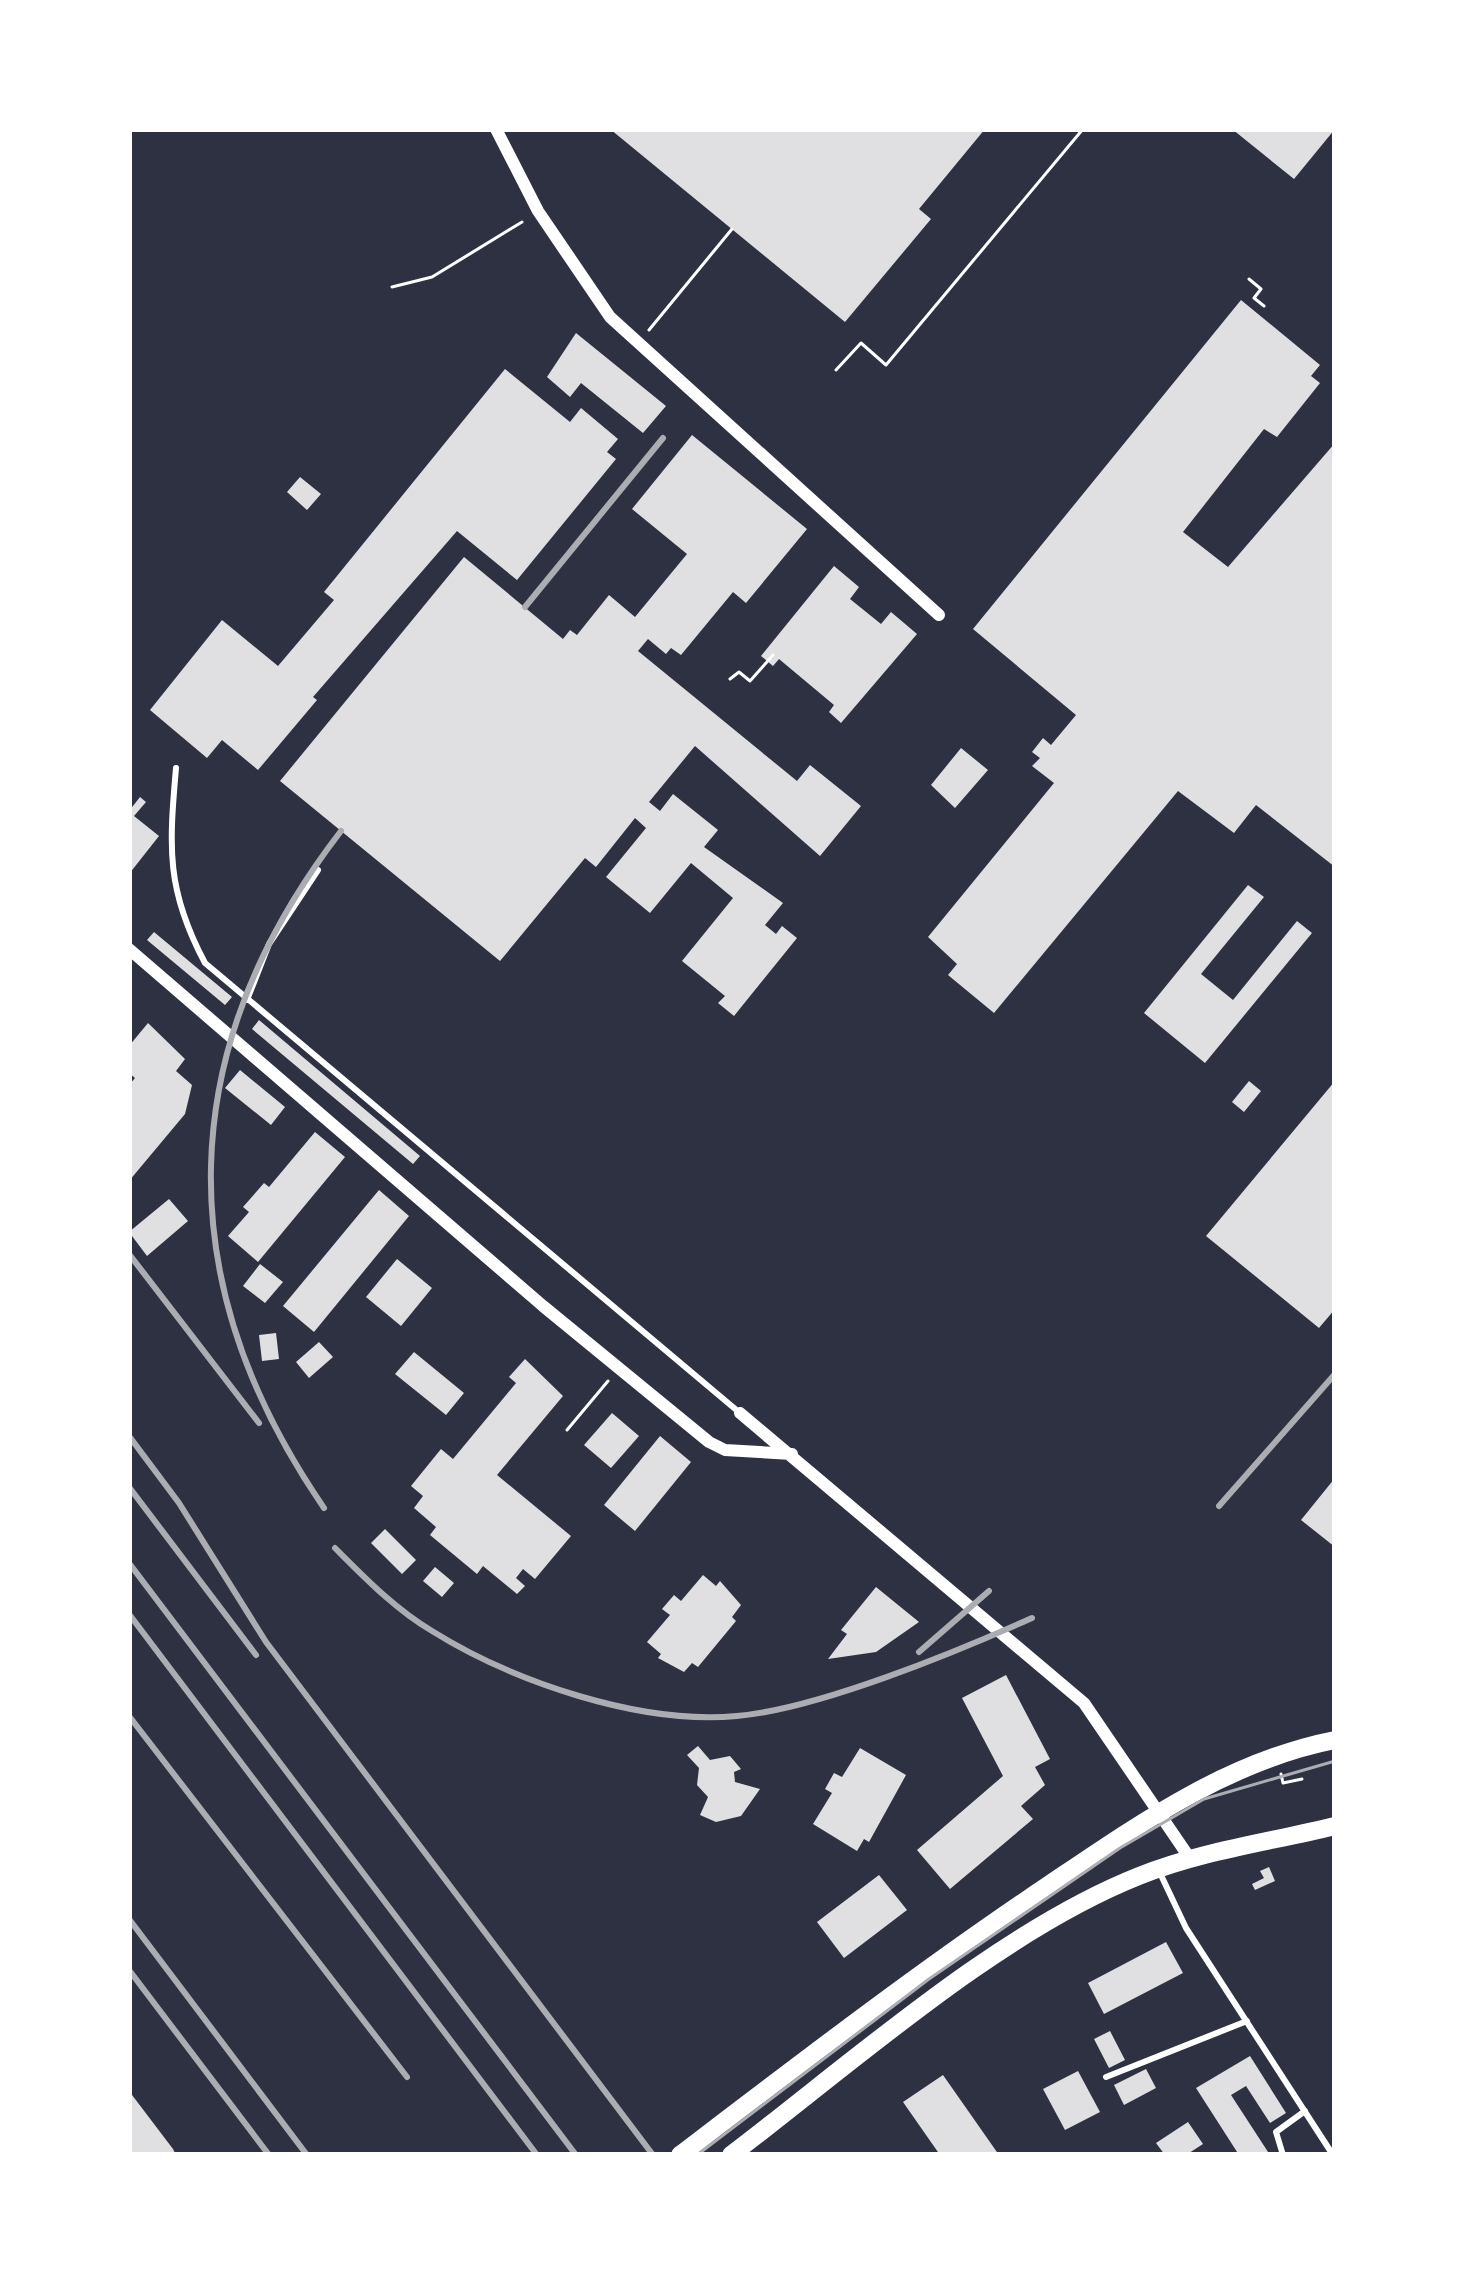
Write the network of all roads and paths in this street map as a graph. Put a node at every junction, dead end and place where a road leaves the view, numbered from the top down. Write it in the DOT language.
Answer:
graph roads {
  1 [pos="496,129"];
  2 [pos="1083,129"];
  3 [pos="538,212"];
  4 [pos="731,229"];
  5 [pos="1249,279"];
  6 [pos="392,287"];
  7 [pos="1264,306"];
  8 [pos="637,346"];
  9 [pos="836,370"];
  10 [pos="938,616"];
  11 [pos="773,655"];
  12 [pos="730,680"];
  13 [pos="176,768"];
  14 [pos="318,870"];
  15 [pos="129,949"];
  16 [pos="247,1000"];
  17 [pos="619,1368"];
  18 [pos="740,1413"];
  19 [pos="566,1430"];
  20 [pos="791,1454"];
  21 [pos="1335,1740"];
  22 [pos="1161,1811"];
  23 [pos="1335,1826"];
  24 [pos="1191,1860"];
  25 [pos="1158,1869"];
  26 [pos="1247,2021"];
  27 [pos="1106,2077"];
  28 [pos="1305,2111"];
  29 [pos="680,2155"];
  30 [pos="730,2155"];
  31 [pos="1283,2155"];
  32 [pos="1333,2155"];
  1 -- 3 [label="street"];
  2 -- 9 [label="path"];
  3 -- 6 [label="path"];
  3 -- 8 [label="street"];
  4 -- 8 [label="path"];
  5 -- 7 [label="path"];
  8 -- 10 [label="street"];
  11 -- 12 [label="path"];
  13 -- 16 [label="lane"];
  14 -- 16 [label="lane"];
  15 -- 17 [label="street"];
  16 -- 18 [label="lane"];
  17 -- 19 [label="path"];
  17 -- 20 [label="street"];
  18 -- 20 [label="street"];
  20 -- 22 [label="street"];
  21 -- 22 [label="main road"];
  22 -- 24 [label="street"];
  22 -- 29 [label="main road"];
  23 -- 24 [label="main road"];
  24 -- 25 [label="main road"];
  25 -- 26 [label="lane"];
  25 -- 30 [label="main road"];
  26 -- 27 [label="lane"];
  26 -- 28 [label="lane"];
  28 -- 31 [label="lane"];
  28 -- 32 [label="lane"];
}
